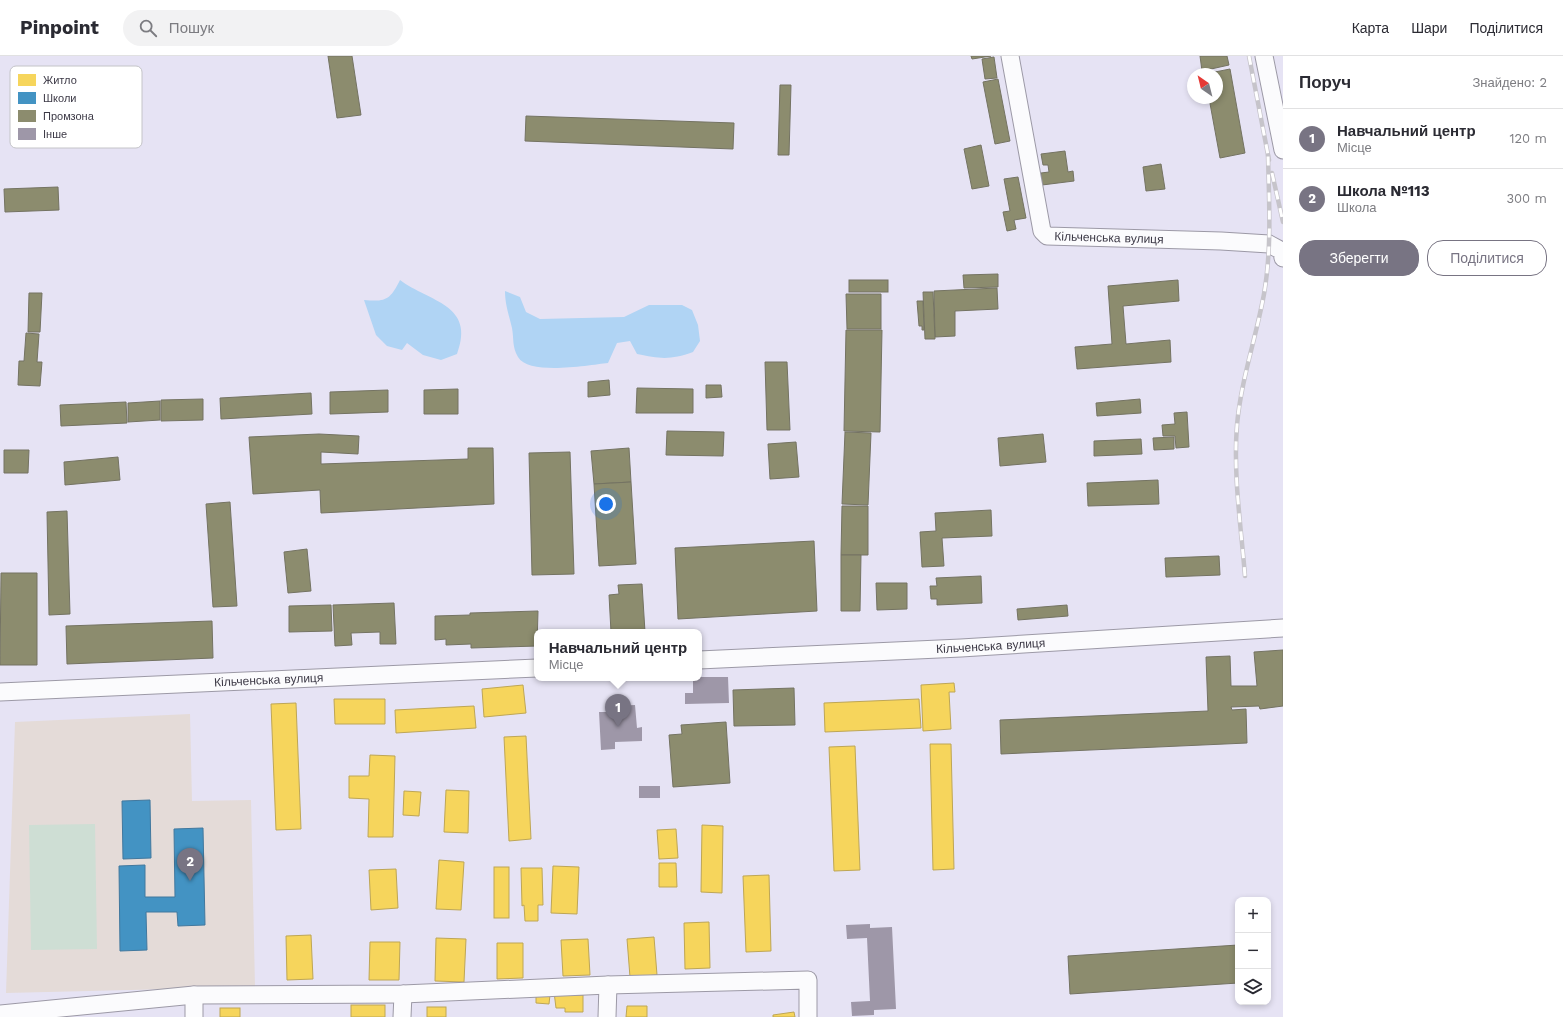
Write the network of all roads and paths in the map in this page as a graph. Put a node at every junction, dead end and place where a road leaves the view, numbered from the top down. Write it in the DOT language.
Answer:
graph roads {
  1 [pos="1010,56"];
  2 [pos="1264,56"];
  3 [pos="1283,150"];
  4 [pos="1282,255"];
  5 [pos="1283,628"];
  6 [pos="702,660"];
  7 [pos="534,668"];
  8 [pos="0,692"];
  9 [pos="608,985"];
  10 [pos="403,994"];
  11 [pos="194,995"];
  12 [pos="0,1014"];
  13 [pos="194,1017"];
  14 [pos="402,1017"];
  15 [pos="607,1017"];
  16 [pos="808,1017"];
  1 -- 4 [label="street, Кільченська вулиця"];
  2 -- 3 [label="street"];
  5 -- 6 [label="street, Кільченська вулиця"];
  7 -- 8 [label="street, Кільченська вулиця"];
  9 -- 10 [label="street"];
  9 -- 15 [label="street"];
  9 -- 16 [label="street"];
  10 -- 11 [label="street"];
  10 -- 14 [label="street"];
  11 -- 12 [label="street"];
  11 -- 13 [label="street"];
}
